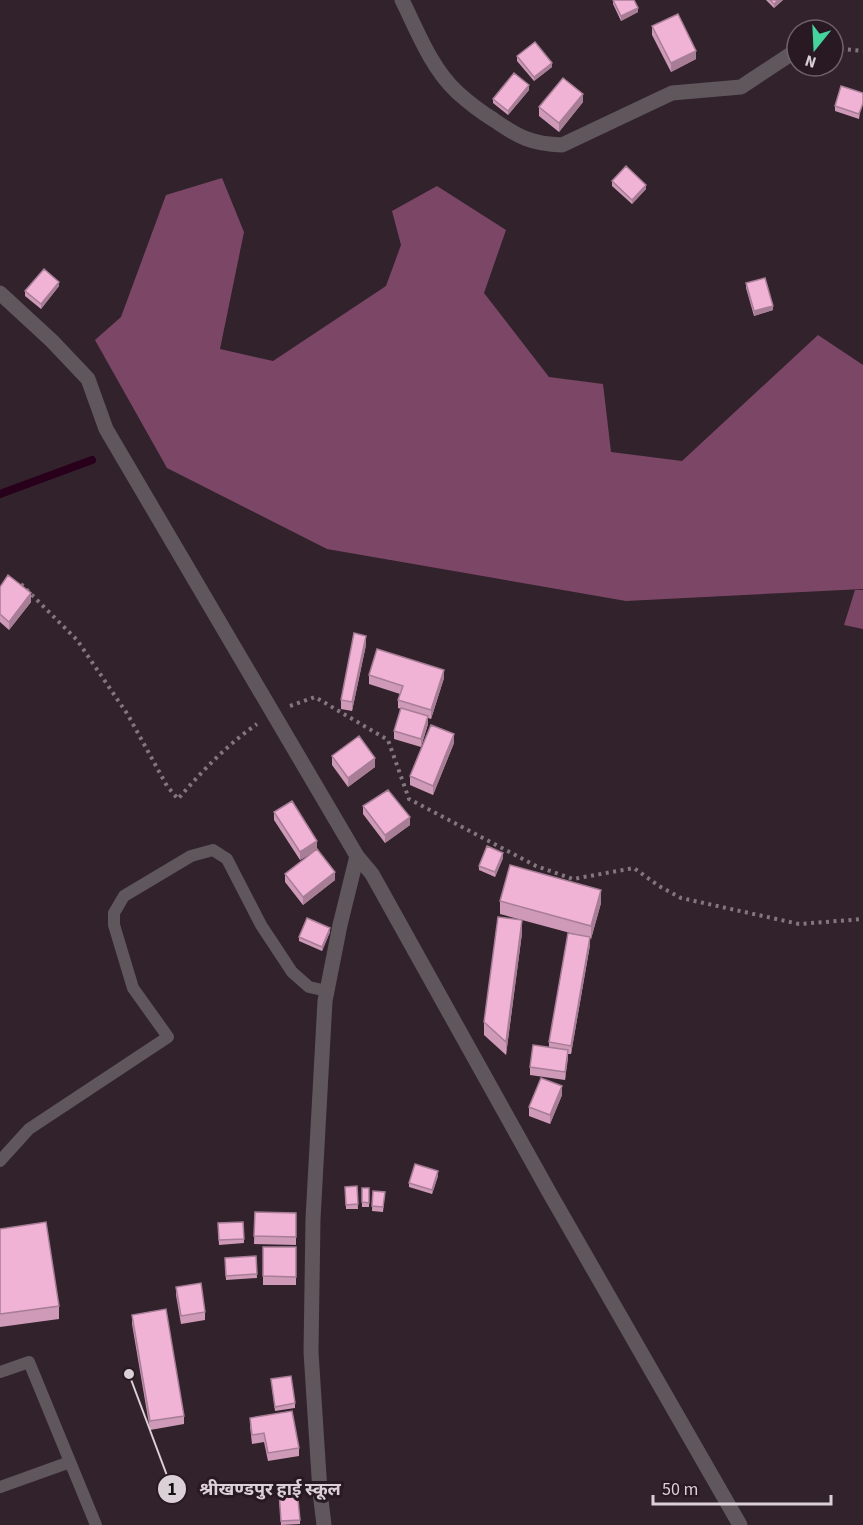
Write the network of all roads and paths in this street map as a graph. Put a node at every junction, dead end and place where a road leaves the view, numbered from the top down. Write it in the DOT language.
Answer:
graph roads {
  1 [pos="402,0"];
  2 [pos="845,49"];
  3 [pos="863,51"];
  4 [pos="785,58"];
  5 [pos="0,293"];
  6 [pos="21,584"];
  7 [pos="273,712"];
  8 [pos="357,856"];
  9 [pos="863,919"];
  10 [pos="327,991"];
  11 [pos="0,1161"];
  12 [pos="0,1372"];
  13 [pos="70,1462"];
  14 [pos="0,1487"];
  15 [pos="96,1525"];
  16 [pos="324,1525"];
  17 [pos="740,1525"];
  1 -- 4 [label="street"];
  2 -- 3 [label="path"];
  5 -- 7 [label="street"];
  6 -- 7 [label="path"];
  7 -- 8 [label="street"];
  7 -- 9 [label="path"];
  8 -- 10 [label="street"];
  8 -- 17 [label="street"];
  10 -- 11 [label="lane"];
  10 -- 16 [label="street"];
  12 -- 13 [label="lane"];
  13 -- 14 [label="lane"];
  13 -- 15 [label="lane"];
}
